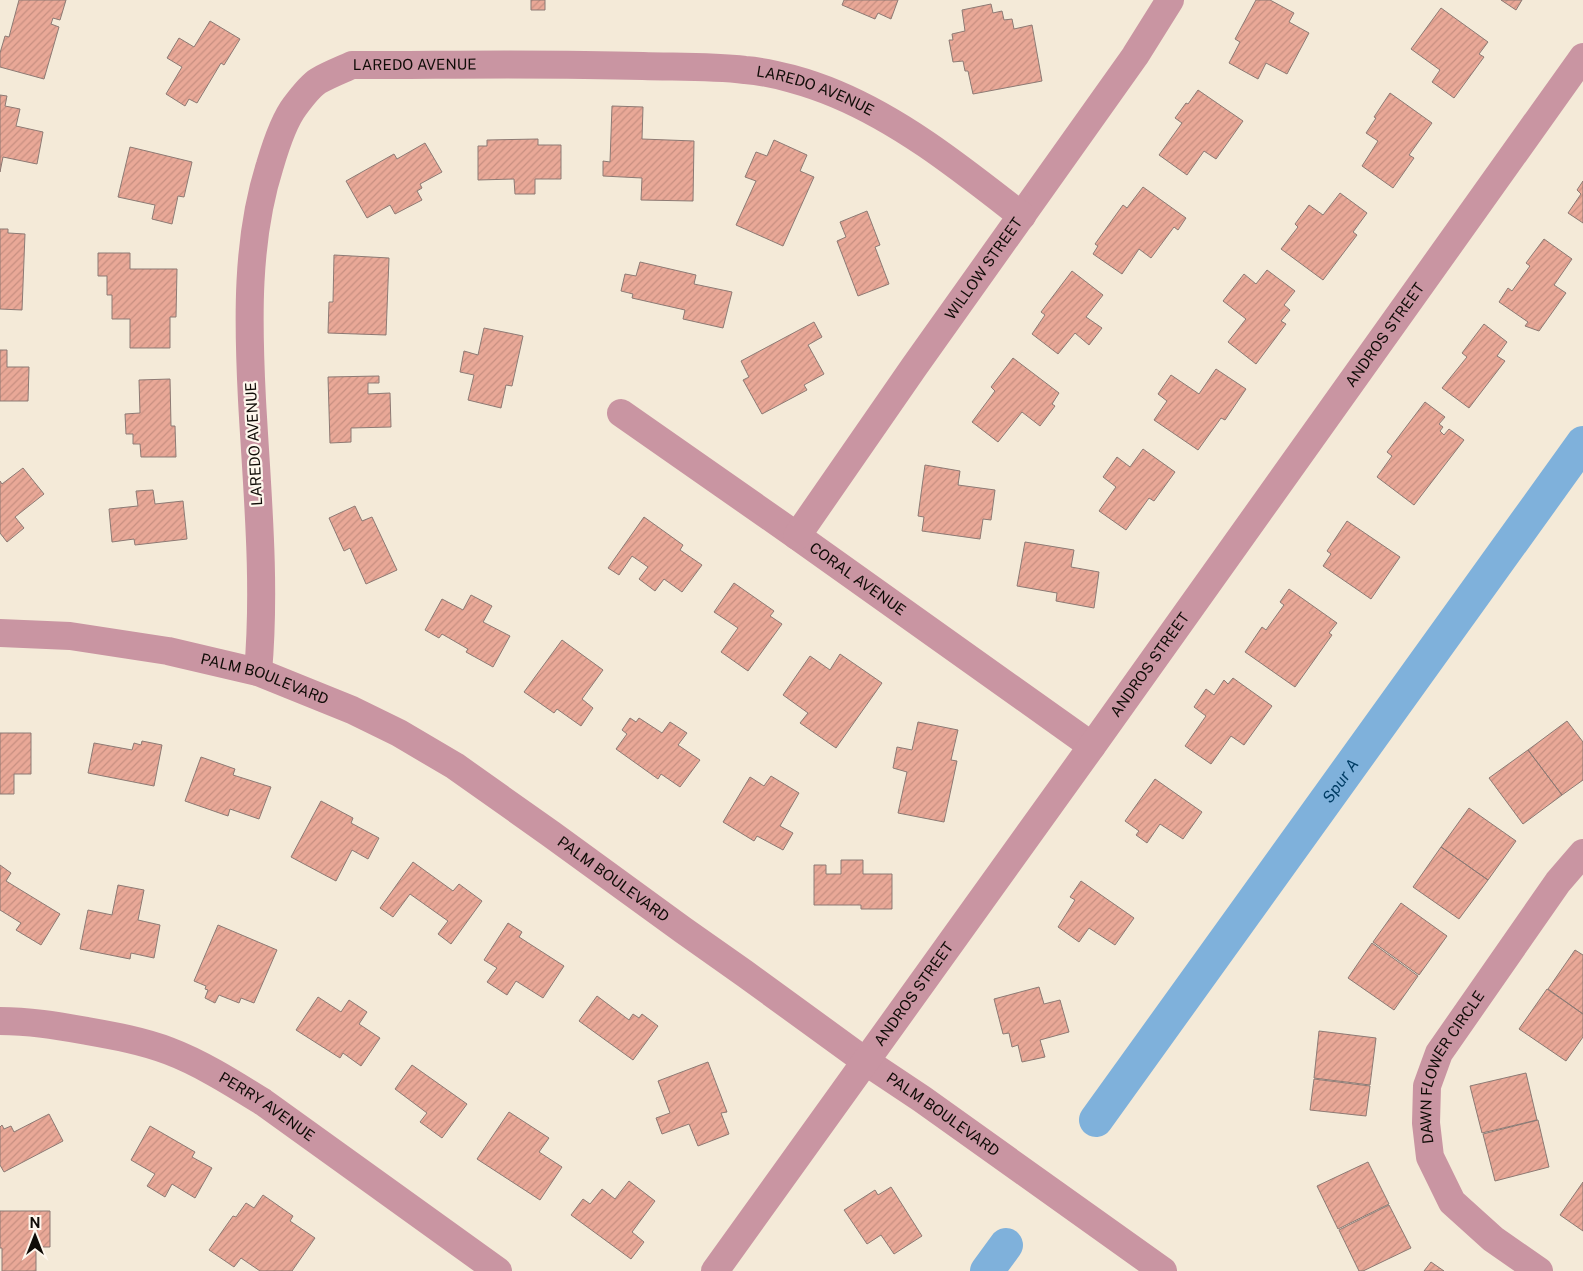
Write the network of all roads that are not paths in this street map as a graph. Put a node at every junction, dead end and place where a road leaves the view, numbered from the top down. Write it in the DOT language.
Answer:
graph roads {
  1 [pos="1170,0"];
  2 [pos="1583,57"];
  3 [pos="1022,216"];
  4 [pos="621,413"];
  5 [pos="797,536"];
  6 [pos="0,633"];
  7 [pos="258,672"];
  8 [pos="1092,746"];
  9 [pos="1583,853"];
  10 [pos="0,1022"];
  11 [pos="865,1061"];
  12 [pos="498,1271"];
  13 [pos="715,1271"];
  14 [pos="1163,1271"];
  15 [pos="1539,1271"];
  1 -- 3 [label="street, WILLOW STREET"];
  2 -- 8 [label="street, ANDROS STREET"];
  3 -- 5 [label="street, WILLOW STREET"];
  3 -- 7 [label="street, LAREDO AVENUE"];
  4 -- 5 [label="street, CORAL AVENUE"];
  5 -- 8 [label="street, CORAL AVENUE"];
  6 -- 7 [label="street, PALM BOULEVARD"];
  7 -- 11 [label="street, PALM BOULEVARD"];
  8 -- 11 [label="street, ANDROS STREET"];
  9 -- 15 [label="street, DAWN FLOWER CIRCLE"];
  10 -- 12 [label="street, PERRY AVENUE"];
  11 -- 13 [label="street, ANDROS STREET"];
  11 -- 14 [label="street, PALM BOULEVARD"];
}
